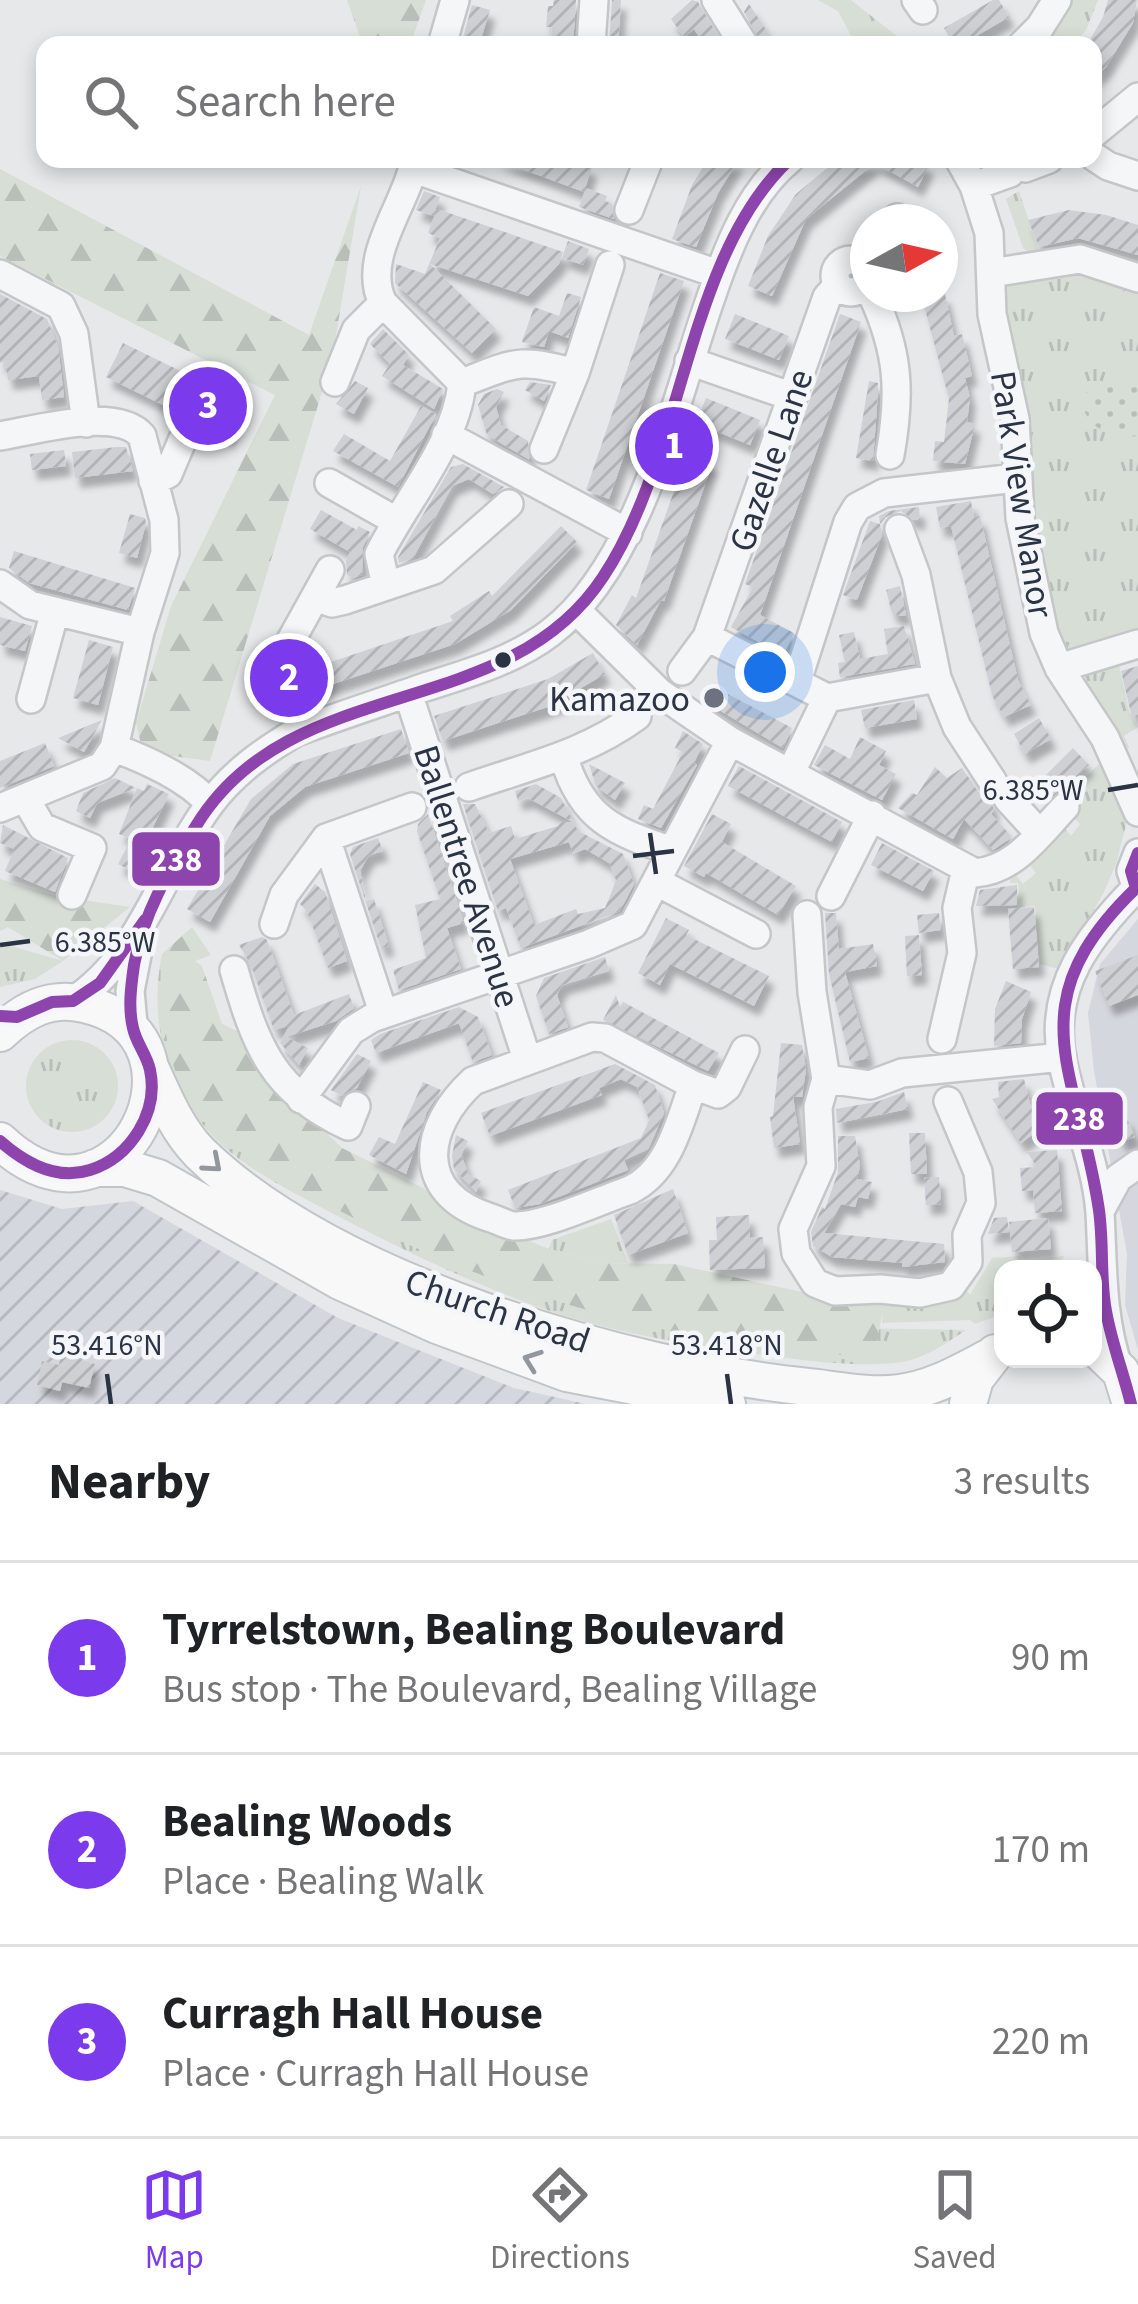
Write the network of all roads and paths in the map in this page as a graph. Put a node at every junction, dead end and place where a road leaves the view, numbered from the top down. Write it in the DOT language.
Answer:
graph roads {
  1 [pos="454,0"];
  2 [pos="594,0"];
  3 [pos="716,0"];
  4 [pos="1052,2"];
  5 [pos="444,36"];
  6 [pos="592,36"];
  7 [pos="738,36"];
  8 [pos="1028,36"];
  9 [pos="1138,97"];
  10 [pos="1102,127"];
  11 [pos="1102,162"];
  12 [pos="413,168"];
  13 [pos="425,168"];
  14 [pos="646,168"];
  15 [pos="782,168"];
  16 [pos="964,168"];
  17 [pos="1025,168"];
  18 [pos="1138,176"];
  19 [pos="974,186"];
  20 [pos="619,238"];
  21 [pos="992,273"];
  22 [pos="0,274"];
  23 [pos="718,274"];
  24 [pos="1138,278"];
  25 [pos="850,282"];
  26 [pos="383,303"];
  27 [pos="874,312"];
  28 [pos="689,362"];
  29 [pos="575,373"];
  30 [pos="335,382"];
  31 [pos="461,394"];
  32 [pos="793,397"];
  33 [pos="86,423"];
  34 [pos="446,435"];
  35 [pos="0,436"];
  36 [pos="182,441"];
  37 [pos="890,455"];
  38 [pos="526,477"];
  39 [pos="1016,478"];
  40 [pos="153,481"];
  41 [pos="329,483"];
  42 [pos="893,502"];
  43 [pos="396,521"];
  44 [pos="628,533"];
  45 [pos="330,571"];
  46 [pos="0,584"];
  47 [pos="386,586"];
  48 [pos="316,597"];
  49 [pos="55,611"];
  50 [pos="577,611"];
  51 [pos="140,632"];
  52 [pos="707,637"];
  53 [pos="290,642"];
  54 [pos="1138,644"];
  55 [pos="1059,668"];
  56 [pos="938,678"];
  57 [pos="797,681"];
  58 [pos="409,693"];
  59 [pos="660,693"];
  60 [pos="827,698"];
  61 [pos="31,699"];
  62 [pos="730,741"];
  63 [pos="114,748"];
  64 [pos="564,758"];
  65 [pos="1129,763"];
  66 [pos="791,772"];
  67 [pos="442,797"];
  68 [pos="13,803"];
  69 [pos="209,804"];
  70 [pos="1065,807"];
  71 [pos="1138,812"];
  72 [pos="872,815"];
  73 [pos="1040,833"];
  74 [pos="326,838"];
  75 [pos="672,851"];
  76 [pos="1138,853"];
  77 [pos="966,869"];
  78 [pos="657,882"];
  79 [pos="1137,890"];
  80 [pos="72,896"];
  81 [pos="831,896"];
  82 [pos="806,914"];
  83 [pos="274,923"];
  84 [pos="142,925"];
  85 [pos="756,934"];
  86 [pos="234,970"];
  87 [pos="501,973"];
  88 [pos="74,1001"];
  89 [pos="383,1012"];
  90 [pos="6,1022"];
  91 [pos="142,1050"];
  92 [pos="745,1050"];
  93 [pos="1061,1057"];
  94 [pos="527,1059"];
  95 [pos="945,1069"];
  96 [pos="826,1079"];
  97 [pos="693,1085"];
  98 [pos="302,1099"];
  99 [pos="356,1106"];
  100 [pos="0,1141"];
  101 [pos="1138,1164"];
  102 [pos="95,1168"];
  103 [pos="1100,1211"];
  104 [pos="1093,1257"];
  105 [pos="994,1354"];
  106 [pos="994,1356"];
  107 [pos="1102,1358"];
  108 [pos="1129,1396"];
  109 [pos="727,1404"];
  110 [pos="968,1404"];
  1 -- 5 [label="street"];
  2 -- 6 [label="street"];
  3 -- 7 [label="street"];
  4 -- 8 [label="street"];
  9 -- 10 [label="street"];
  11 -- 18 [label="street"];
  12 -- 26 [label="street"];
  13 -- 20 [label="street"];
  14 -- 20 [label="street"];
  15 -- 23 [label="street"];
  16 -- 19 [label="street, Park View Manor"];
  17 -- 19 [label="street"];
  19 -- 21 [label="street, Park View Manor"];
  20 -- 23 [label="street"];
  20 -- 29 [label="street"];
  21 -- 24 [label="street"];
  21 -- 39 [label="street, Park View Manor"];
  22 -- 33 [label="street"];
  23 -- 28 [label="street"];
  25 -- 32 [label="street, Gazelle Lane"];
  26 -- 30 [label="street"];
  26 -- 31 [label="street"];
  27 -- 37 [label="street"];
  28 -- 32 [label="street"];
  28 -- 44 [label="street"];
  29 -- 31 [label="street"];
  29 -- 38 [label="street"];
  31 -- 34 [label="street"];
  32 -- 52 [label="street, Gazelle Lane"];
  33 -- 35 [label="street"];
  33 -- 40 [label="street"];
  34 -- 38 [label="street"];
  34 -- 43 [label="street"];
  36 -- 40 [label="street"];
  38 -- 44 [label="street"];
  38 -- 47 [label="street"];
  39 -- 42 [label="street"];
  39 -- 55 [label="street, Park View Manor"];
  40 -- 51 [label="street"];
  41 -- 43 [label="street"];
  42 -- 56 [label="street"];
  42 -- 57 [label="street"];
  43 -- 47 [label="street"];
  44 -- 50 [label="street"];
  45 -- 48 [label="street"];
  46 -- 49 [label="street"];
  47 -- 48 [label="street"];
  48 -- 53 [label="street"];
  49 -- 51 [label="street"];
  49 -- 61 [label="street"];
  50 -- 58 [label="street"];
  50 -- 59 [label="street"];
  51 -- 63 [label="street"];
  52 -- 57 [label="street"];
  52 -- 59 [label="street, Gazelle Lane"];
  54 -- 55 [label="street"];
  55 -- 65 [label="street, Park View Manor"];
  56 -- 60 [label="street"];
  56 -- 73 [label="street"];
  57 -- 60 [label="street"];
  58 -- 67 [label="street, Ballentree Avenue"];
  58 -- 69 [label="street"];
  59 -- 62 [label="street"];
  59 -- 64 [label="street"];
  60 -- 66 [label="street"];
  62 -- 66 [label="street"];
  62 -- 75 [label="street"];
  63 -- 68 [label="street"];
  63 -- 69 [label="street"];
  64 -- 67 [label="street"];
  64 -- 75 [label="street"];
  65 -- 71 [label="street, Park View Manor"];
  66 -- 72 [label="street"];
  67 -- 74 [label="street"];
  67 -- 87 [label="street, Ballentree Avenue"];
  68 -- 80 [label="street"];
  69 -- 84 [label="street"];
  70 -- 73 [label="street"];
  72 -- 77 [label="street"];
  72 -- 81 [label="street"];
  73 -- 77 [label="street"];
  74 -- 83 [label="street"];
  74 -- 89 [label="street"];
  75 -- 78 [label="street"];
  76 -- 79 [label="street"];
  77 -- 95 [label="street"];
  78 -- 85 [label="street"];
  78 -- 87 [label="street"];
  79 -- 93 [label="street"];
  82 -- 96 [label="street"];
  84 -- 88 [label="street"];
  84 -- 91 [label="street"];
  86 -- 98 [label="street"];
  87 -- 89 [label="street"];
  87 -- 94 [label="street, Ballentree Avenue"];
  88 -- 90 [label="main road"];
  88 -- 91 [label="main road"];
  89 -- 98 [label="street"];
  91 -- 102 [label="main road"];
  91 -- 105 [label="main road, Church Road, one-way"];
  92 -- 97 [label="street"];
  93 -- 95 [label="street"];
  93 -- 103 [label="street"];
  94 -- 97 [label="street"];
  94 -- 97 [label="street"];
  95 -- 96 [label="street"];
  95 -- 96 [label="street"];
  98 -- 99 [label="street"];
  100 -- 102 [label="main road, Church Road"];
  101 -- 103 [label="street"];
  109 -- 102 [label="main road, Church Road, one-way"];
  103 -- 104 [label="street"];
  104 -- 108 [label="street"];
  106 -- 110 [label="main road"];
  107 -- 108 [label="main road"];
}
